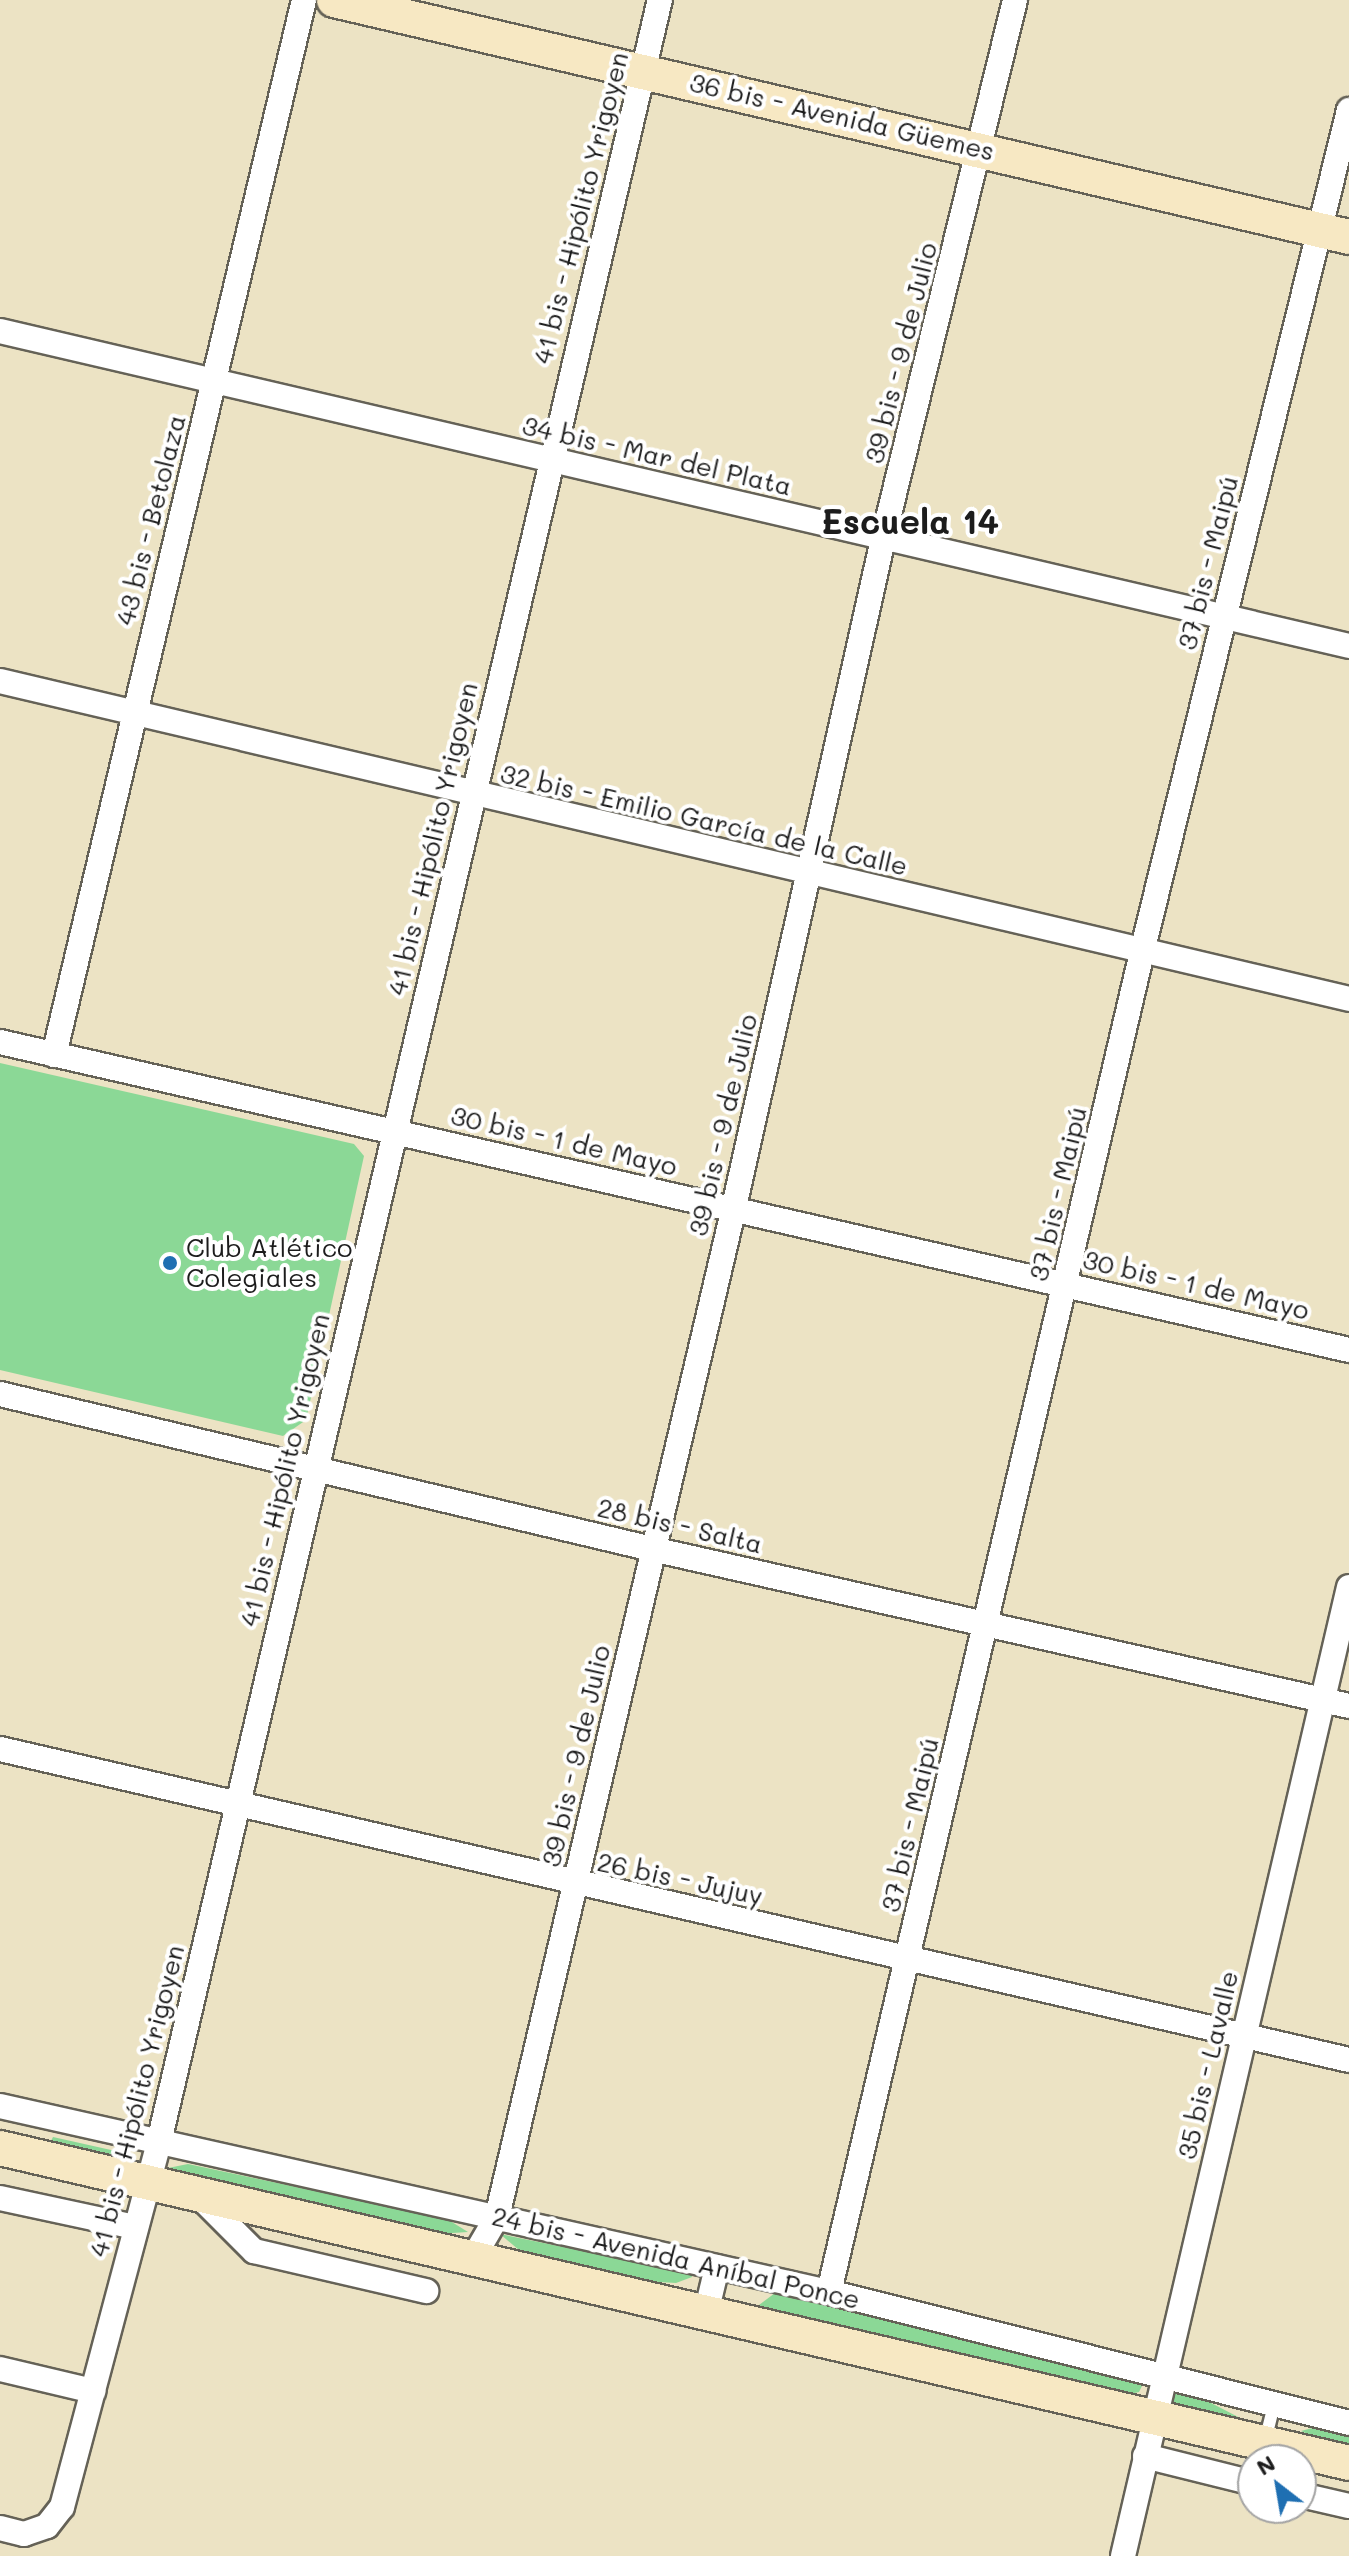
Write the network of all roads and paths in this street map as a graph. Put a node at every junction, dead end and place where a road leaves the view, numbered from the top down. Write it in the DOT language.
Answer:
graph roads {
  1 [pos="304,0"];
  2 [pos="334,0"];
  3 [pos="660,0"];
  4 [pos="1015,0"];
  5 [pos="643,70"];
  6 [pos="1349,110"];
  7 [pos="981,149"];
  8 [pos="1334,233"];
  9 [pos="0,331"];
  10 [pos="215,382"];
  11 [pos="549,461"];
  12 [pos="884,535"];
  13 [pos="1223,617"];
  14 [pos="1349,646"];
  15 [pos="0,681"];
  16 [pos="132,712"];
  17 [pos="472,796"];
  18 [pos="808,874"];
  19 [pos="1143,948"];
  20 [pos="1349,999"];
  21 [pos="0,1042"];
  22 [pos="54,1055"];
  23 [pos="394,1131"];
  24 [pos="734,1207"];
  25 [pos="1066,1284"];
  26 [pos="1349,1350"];
  27 [pos="0,1394"];
  28 [pos="314,1466"];
  29 [pos="652,1549"];
  30 [pos="1349,1587"];
  31 [pos="986,1621"];
  32 [pos="1321,1700"];
  33 [pos="1349,1706"];
  34 [pos="0,1749"];
  35 [pos="235,1806"];
  36 [pos="575,1885"];
  37 [pos="909,1957"];
  38 [pos="1243,2036"];
  39 [pos="1349,2060"];
  40 [pos="0,2106"];
  41 [pos="159,2142"];
  42 [pos="0,2148"];
  43 [pos="145,2182"];
  44 [pos="197,2194"];
  45 [pos="0,2198"];
  46 [pos="497,2217"];
  47 [pos="135,2227"];
  48 [pos="473,2258"];
  49 [pos="717,2267"];
  50 [pos="426,2291"];
  51 [pos="829,2292"];
  52 [pos="707,2309"];
  53 [pos="0,2369"];
  54 [pos="1167,2376"];
  55 [pos="93,2391"];
  56 [pos="1274,2404"];
  57 [pos="1155,2421"];
  58 [pos="1349,2423"];
  59 [pos="1259,2444"];
  60 [pos="1264,2444"];
  61 [pos="1145,2456"];
  62 [pos="1317,2456"];
  63 [pos="1349,2463"];
  64 [pos="1237,2479"];
  65 [pos="1317,2499"];
  66 [pos="1349,2506"];
  67 [pos="0,2528"];
  68 [pos="1123,2556"];
  1 -- 10 [label="street, 43 bis - Betolaza"];
  2 -- 5 [label="main road, 36 bis - Avenida Güemes"];
  3 -- 5 [label="street, 41 bis - Hipólito Yrigoyen"];
  4 -- 7 [label="street, 39 bis - 9 de Julio"];
  5 -- 7 [label="main road, 36 bis - Avenida Güemes"];
  5 -- 11 [label="street, 41 bis - Hipólito Yrigoyen"];
  6 -- 8 [label="street, 37 bis - Maipú"];
  7 -- 8 [label="main road, 36 bis - Avenida Güemes"];
  7 -- 12 [label="street, 39 bis - 9 de Julio"];
  8 -- 13 [label="street, 37 bis - Maipú"];
  9 -- 10 [label="street, 34 bis - Mar del Plata"];
  10 -- 11 [label="street, 34 bis - Mar del Plata"];
  10 -- 16 [label="street, 43 bis - Betolaza"];
  11 -- 12 [label="street, 34 bis - Mar del Plata"];
  11 -- 17 [label="street, 41 bis - Hipólito Yrigoyen"];
  12 -- 13 [label="street, 34 bis - Mar del Plata"];
  12 -- 18 [label="street, 39 bis - 9 de Julio"];
  13 -- 14 [label="street, 34 bis - Mar del Plata"];
  13 -- 19 [label="street, 37 bis - Maipú"];
  15 -- 16 [label="street, 32 bis - Emilio García de la Calle"];
  16 -- 17 [label="street, 32 bis - Emilio García de la Calle"];
  16 -- 22 [label="street, 43 bis - Betolaza"];
  17 -- 18 [label="street, 32 bis - Emilio García de la Calle"];
  17 -- 23 [label="street, 41 bis - Hipólito Yrigoyen"];
  18 -- 19 [label="street, 32 bis - Emilio García de la Calle"];
  18 -- 24 [label="street, 39 bis - 9 de Julio"];
  19 -- 20 [label="street, 32 bis - Emilio García de la Calle"];
  19 -- 25 [label="street, 37 bis - Maipú"];
  21 -- 22 [label="street, 30 bis - 1 de Mayo"];
  22 -- 23 [label="street, 30 bis - 1 de Mayo"];
  23 -- 24 [label="street, 30 bis - 1 de Mayo"];
  23 -- 28 [label="street, 41 bis - Hipólito Yrigoyen"];
  24 -- 25 [label="street, 30 bis - 1 de Mayo"];
  24 -- 29 [label="street, 39 bis - 9 de Julio"];
  25 -- 26 [label="street, 30 bis - 1 de Mayo"];
  25 -- 31 [label="street, 37 bis - Maipú"];
  27 -- 28 [label="street, 28 bis - Salta"];
  28 -- 29 [label="street, 28 bis - Salta"];
  28 -- 35 [label="street, 41 bis - Hipólito Yrigoyen"];
  29 -- 31 [label="street, 28 bis - Salta"];
  29 -- 36 [label="street, 39 bis - 9 de Julio"];
  30 -- 32 [label="street, 35 bis - Lavalle"];
  31 -- 32 [label="street, 28 bis - Salta"];
  31 -- 37 [label="street, 37 bis - Maipú"];
  32 -- 33 [label="street, 28 bis - Salta"];
  32 -- 38 [label="street, 35 bis - Lavalle"];
  34 -- 35 [label="street, 26 bis - Jujuy"];
  35 -- 36 [label="street, 26 bis - Jujuy"];
  35 -- 41 [label="street, 41 bis - Hipólito Yrigoyen"];
  36 -- 37 [label="street, 26 bis - Jujuy"];
  36 -- 46 [label="street, 39 bis - 9 de Julio"];
  37 -- 38 [label="street, 26 bis - Jujuy"];
  37 -- 51 [label="street, 37 bis - Maipú"];
  38 -- 39 [label="street, 26 bis - Jujuy"];
  38 -- 54 [label="street, 35 bis - Lavalle"];
  40 -- 41 [label="street, 24 bis - Avenida Aníbal Ponce"];
  41 -- 43 [label="street, 41 bis - Hipólito Yrigoyen"];
  41 -- 46 [label="street, 24 bis - Avenida Aníbal Ponce"];
  42 -- 43 [label="main road, 24 bis - Avenida Aníbal Ponce"];
  43 -- 44 [label="main road, 24 bis - Avenida Aníbal Ponce"];
  43 -- 47 [label="street, 41 bis - Hipólito Yrigoyen"];
  44 -- 48 [label="main road, 24 bis - Avenida Aníbal Ponce"];
  44 -- 50 [label="street"];
  45 -- 47 [label="street"];
  46 -- 48 [label="street, 39 bis - 9 de Julio"];
  46 -- 49 [label="street, 24 bis - Avenida Aníbal Ponce"];
  47 -- 55 [label="street, 41 bis - Hipólito Yrigoyen"];
  48 -- 52 [label="main road, 24 bis - Avenida Aníbal Ponce"];
  49 -- 51 [label="street, 24 bis - Avenida Aníbal Ponce"];
  49 -- 52 [label="street"];
  51 -- 54 [label="street, 24 bis - Avenida Aníbal Ponce"];
  52 -- 57 [label="main road, 24 bis - Avenida Aníbal Ponce"];
  53 -- 55 [label="street"];
  54 -- 56 [label="street, 24 bis - Avenida Aníbal Ponce"];
  54 -- 57 [label="street, 35 bis - Lavalle"];
  55 -- 67 [label="street, 41 bis - Hipólito Yrigoyen"];
  56 -- 58 [label="street, 24 bis - Avenida Aníbal Ponce"];
  56 -- 60 [label="lane"];
  57 -- 59 [label="main road, 24 bis - Avenida Aníbal Ponce"];
  57 -- 61 [label="street, 35 bis - Lavalle"];
  61 -- 64 [label="street"];
  61 -- 68 [label="street, 35 bis - Lavalle"];
  62 -- 63 [label="main road, 24 bis - Avenida Aníbal Ponce"];
  65 -- 66 [label="street"];
}
